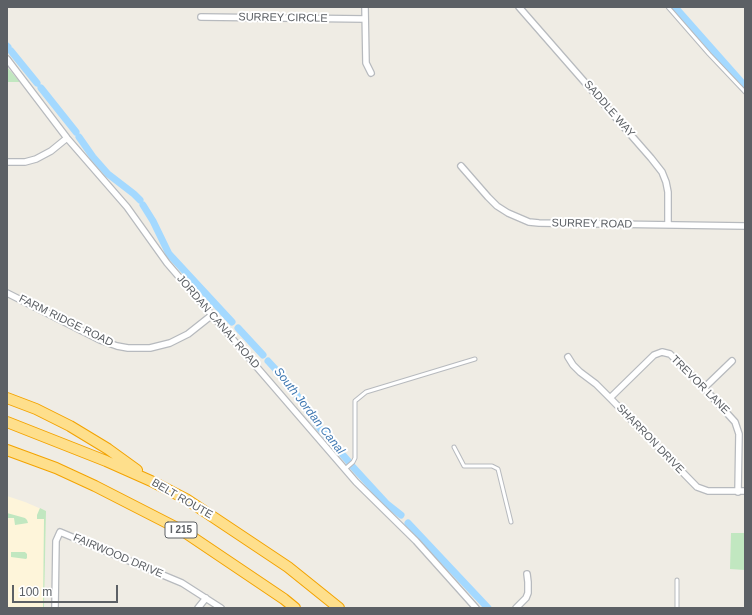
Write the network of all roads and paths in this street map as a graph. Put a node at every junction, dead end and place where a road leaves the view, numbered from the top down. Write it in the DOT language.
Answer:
graph roads {
  1 [pos="365,7"];
  2 [pos="519,7"];
  3 [pos="668,7"];
  4 [pos="202,17"];
  5 [pos="365,19"];
  6 [pos="7,59"];
  7 [pos="371,73"];
  8 [pos="745,92"];
  9 [pos="67,138"];
  10 [pos="7,162"];
  11 [pos="461,166"];
  12 [pos="668,225"];
  13 [pos="745,226"];
  14 [pos="7,293"];
  15 [pos="212,315"];
  16 [pos="568,357"];
  17 [pos="475,359"];
  18 [pos="732,360"];
  19 [pos="704,388"];
  20 [pos="7,398"];
  21 [pos="610,398"];
  22 [pos="7,422"];
  23 [pos="454,448"];
  24 [pos="7,450"];
  25 [pos="7,457"];
  26 [pos="56,468"];
  27 [pos="345,469"];
  28 [pos="151,481"];
  29 [pos="745,491"];
  30 [pos="738,492"];
  31 [pos="511,522"];
  32 [pos="527,574"];
  33 [pos="677,580"];
  34 [pos="206,598"];
  35 [pos="55,608"];
  36 [pos="198,608"];
  37 [pos="222,608"];
  38 [pos="295,608"];
  39 [pos="339,608"];
  40 [pos="476,608"];
  41 [pos="516,608"];
  42 [pos="677,608"];
  1 -- 5 [label="street"];
  2 -- 12 [label="street, SADDLE WAY"];
  3 -- 8 [label="lane"];
  4 -- 5 [label="street, SURREY CIRCLE"];
  5 -- 7 [label="street"];
  6 -- 9 [label="street, JORDAN CANAL ROAD"];
  9 -- 10 [label="street"];
  9 -- 15 [label="street, JORDAN CANAL ROAD"];
  11 -- 12 [label="street, SURREY ROAD"];
  12 -- 13 [label="street, SURREY ROAD"];
  14 -- 15 [label="street, FARM RIDGE ROAD"];
  15 -- 27 [label="street, JORDAN CANAL ROAD"];
  16 -- 21 [label="street, SHARRON DRIVE"];
  17 -- 27 [label="lane"];
  18 -- 19 [label="street"];
  19 -- 21 [label="street, TREVOR LANE"];
  19 -- 30 [label="street, TREVOR LANE"];
  20 -- 28 [label="highway"];
  21 -- 30 [label="street, SHARRON DRIVE"];
  22 -- 28 [label="highway, BELT ROUTE / I 215"];
  23 -- 31 [label="lane"];
  24 -- 26 [label="highway, I 215"];
  25 -- 26 [label="highway"];
  26 -- 38 [label="highway, I 215"];
  27 -- 40 [label="street, JORDAN CANAL ROAD"];
  28 -- 39 [label="highway, BELT ROUTE / I 215"];
  29 -- 30 [label="street, SHARRON DRIVE"];
  32 -- 41 [label="street"];
  33 -- 42 [label="lane"];
  34 -- 35 [label="street, FAIRWOOD DRIVE"];
  34 -- 36 [label="street"];
  34 -- 37 [label="street, FAIRWOOD DRIVE"];
}
